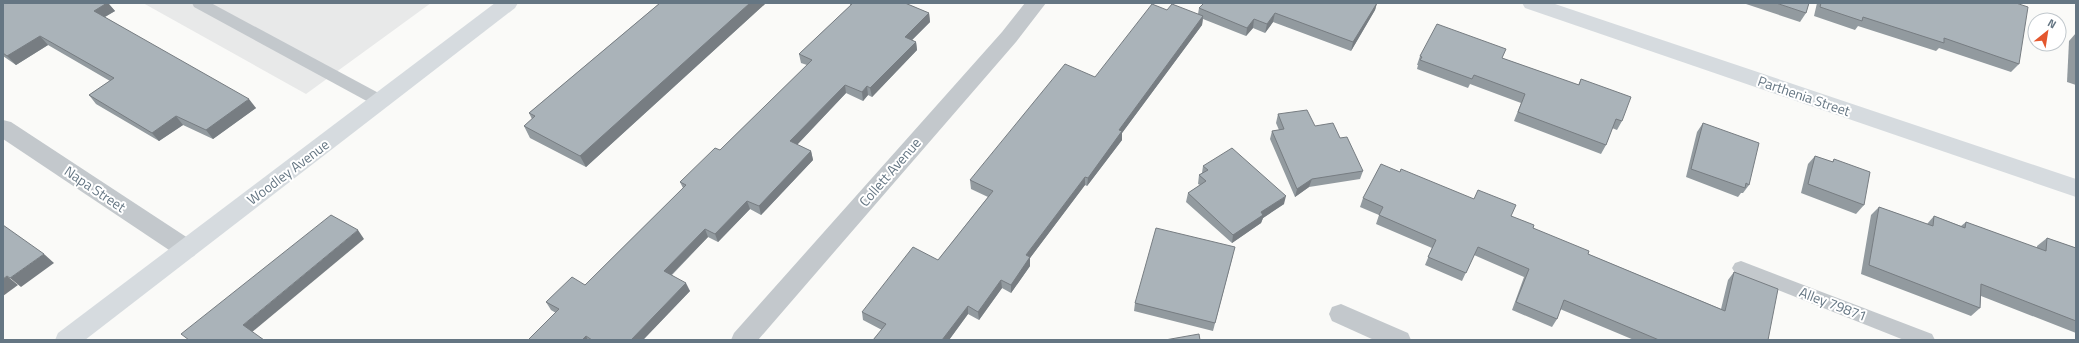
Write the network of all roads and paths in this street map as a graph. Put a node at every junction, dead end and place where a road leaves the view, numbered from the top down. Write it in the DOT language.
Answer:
graph roads {
  1 [pos="199,3"];
  2 [pos="508,3"];
  3 [pos="1036,3"];
  4 [pos="1532,3"];
  5 [pos="380,101"];
  6 [pos="3,128"];
  7 [pos="2076,188"];
  8 [pos="186,249"];
  9 [pos="1741,268"];
  10 [pos="1341,314"];
  11 [pos="67,340"];
  12 [pos="743,340"];
  13 [pos="1399,340"];
  14 [pos="1925,340"];
  1 -- 5 [label="lane"];
  2 -- 5 [label="main road, Woodley Avenue"];
  3 -- 12 [label="street, Collett Avenue"];
  4 -- 7 [label="main road, Parthenia Street"];
  5 -- 8 [label="main road, Woodley Avenue"];
  6 -- 8 [label="street, Napa Street"];
  8 -- 11 [label="main road, Woodley Avenue"];
  9 -- 14 [label="lane, Alley 79871"];
  10 -- 13 [label="street"];
}
